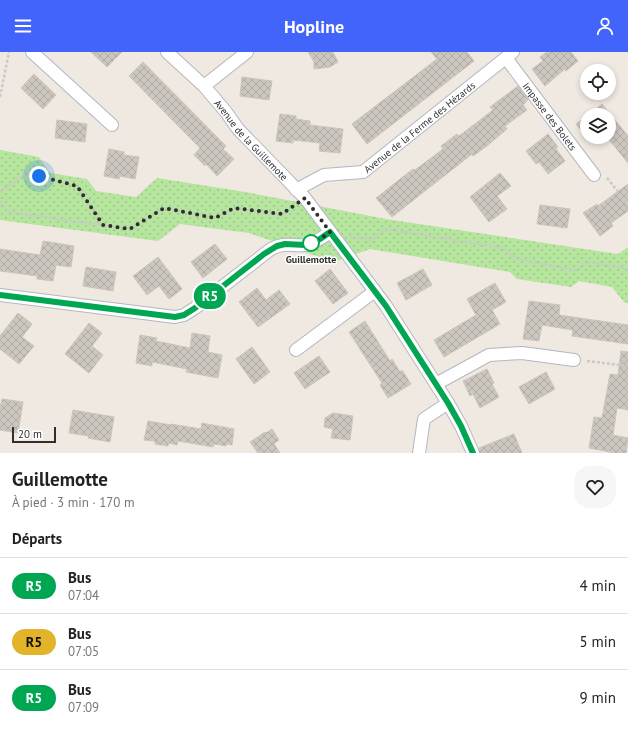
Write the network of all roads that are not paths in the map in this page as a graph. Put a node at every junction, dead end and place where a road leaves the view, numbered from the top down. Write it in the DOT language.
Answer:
graph roads {
  1 [pos="32,52"];
  2 [pos="167,52"];
  3 [pos="247,52"];
  4 [pos="509,55"];
  5 [pos="204,86"];
  6 [pos="112,125"];
  7 [pos="594,175"];
  8 [pos="296,190"];
  9 [pos="330,232"];
  10 [pos="375,291"];
  11 [pos="0,295"];
  12 [pos="296,350"];
  13 [pos="574,360"];
  14 [pos="436,384"];
  15 [pos="448,403"];
  16 [pos="419,453"];
  17 [pos="473,453"];
  1 -- 6 [label="street"];
  2 -- 5 [label="street, Avenue de la Guillemote"];
  3 -- 5 [label="street"];
  4 -- 7 [label="street, Impasse des Bolets"];
  4 -- 8 [label="street, Avenue de la Ferme des Hézards"];
  5 -- 8 [label="street, Avenue de la Guillemote"];
  8 -- 9 [label="street, Avenue de la Guillemote"];
  9 -- 10 [label="street, Avenue de la Guillemote"];
  9 -- 11 [label="street"];
  10 -- 12 [label="street"];
  10 -- 14 [label="street, Avenue de la Guillemote"];
  13 -- 14 [label="street"];
  14 -- 15 [label="street, Avenue de la Guillemote"];
  15 -- 16 [label="street"];
  15 -- 17 [label="street, Avenue de la Guillemote"];
}
